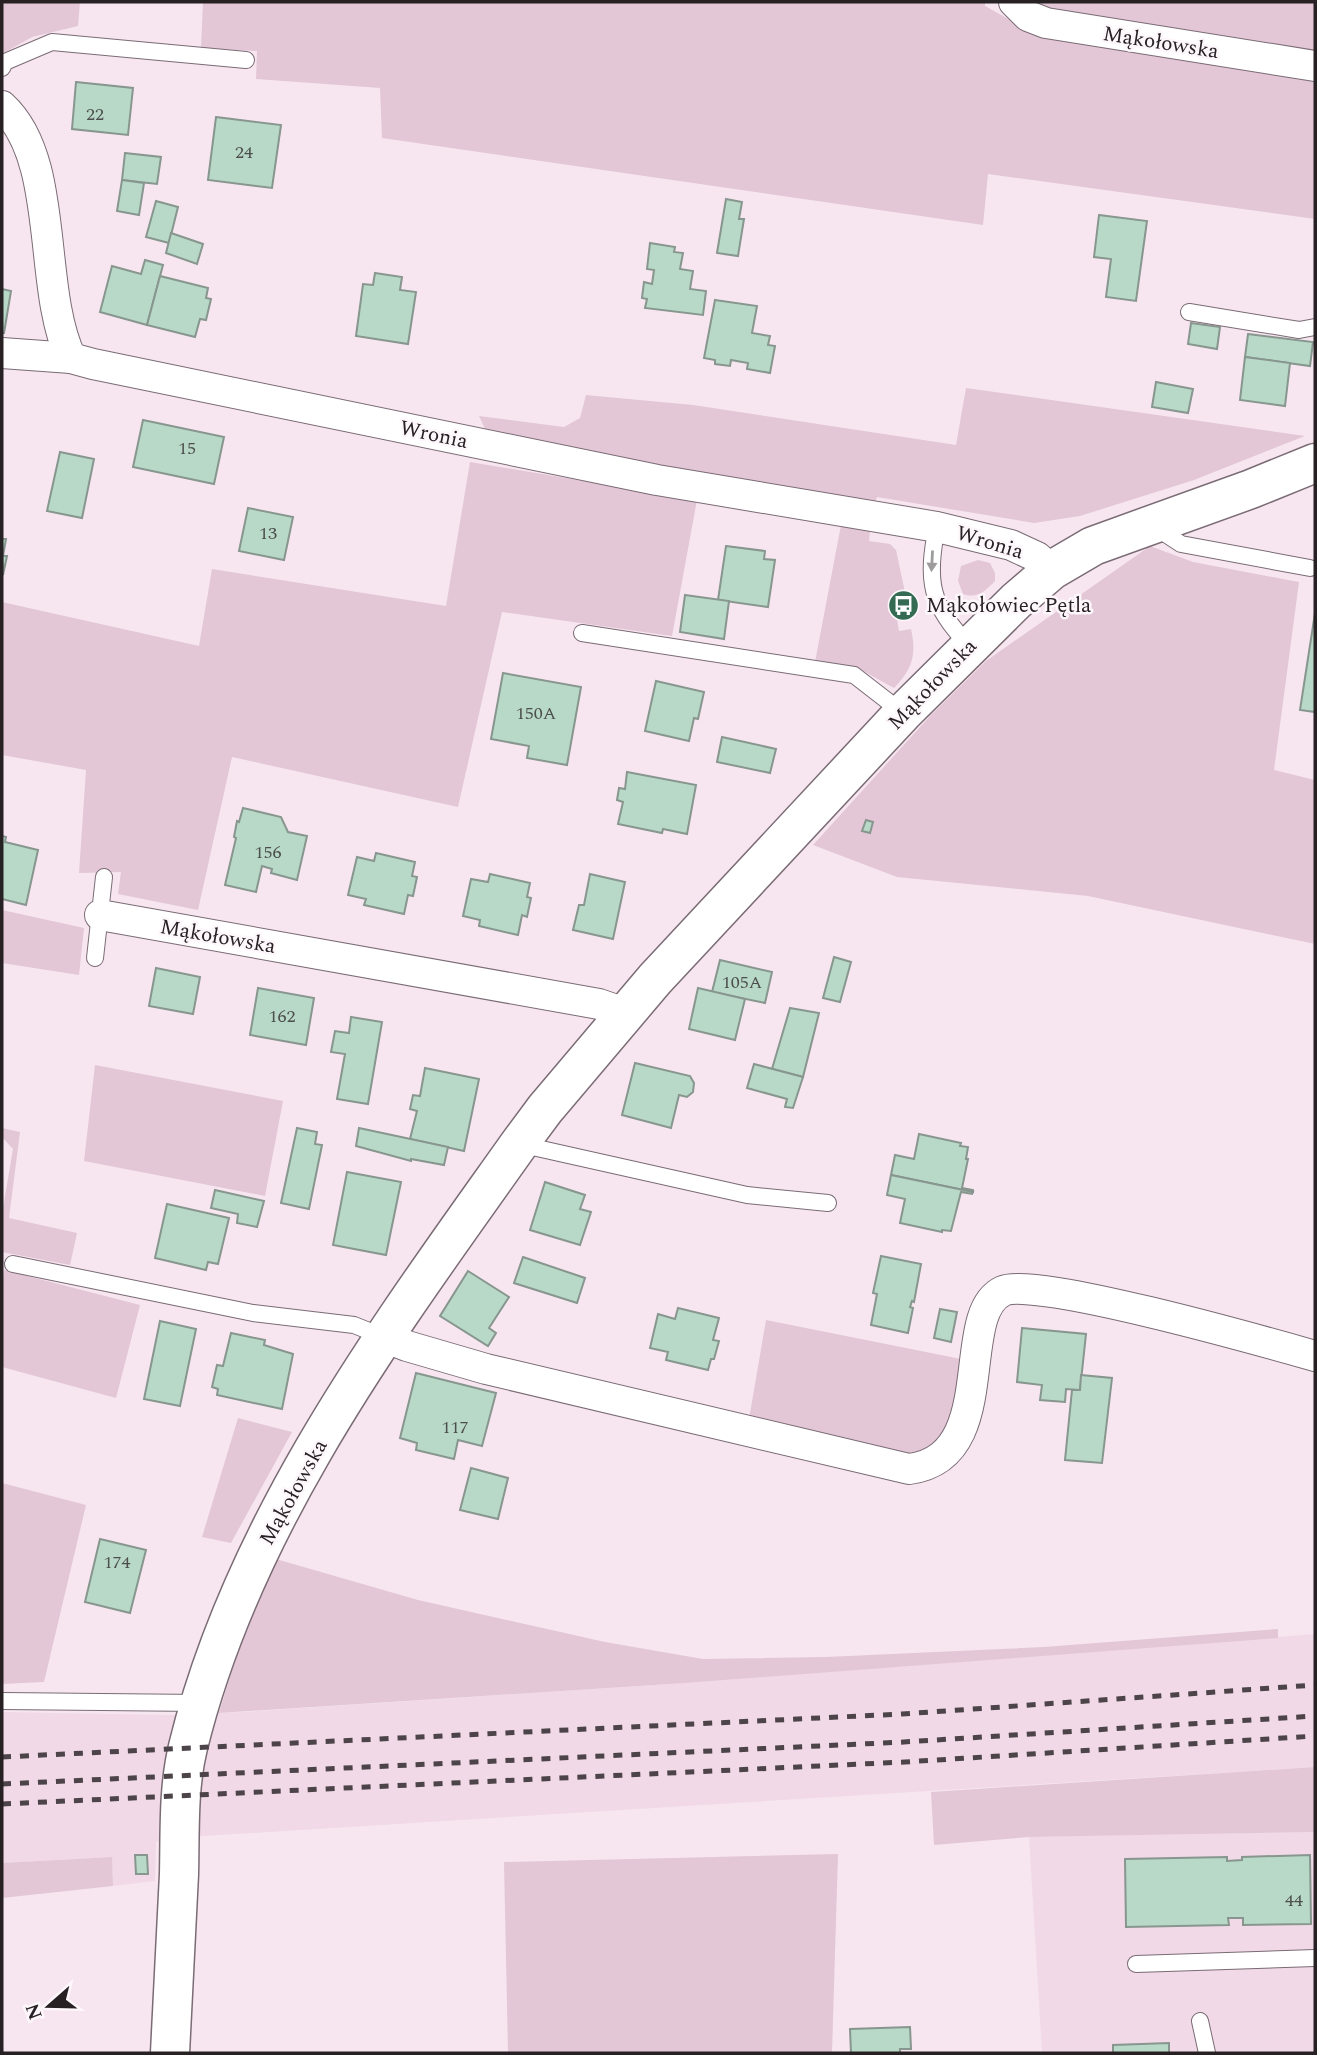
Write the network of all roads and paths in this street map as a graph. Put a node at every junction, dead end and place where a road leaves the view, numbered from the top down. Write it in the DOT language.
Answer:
graph roads {
  1 [pos="1014,2"];
  2 [pos="3,60"];
  3 [pos="246,60"];
  4 [pos="1315,66"];
  5 [pos="2,106"];
  6 [pos="1189,312"];
  7 [pos="1315,327"];
  8 [pos="2,353"];
  9 [pos="71,358"];
  10 [pos="1315,463"];
  11 [pos="1150,524"];
  12 [pos="937,527"];
  13 [pos="1310,568"];
  14 [pos="1052,570"];
  15 [pos="582,633"];
  16 [pos="969,645"];
  17 [pos="903,713"];
  18 [pos="104,877"];
  19 [pos="100,915"];
  20 [pos="95,958"];
  21 [pos="625,1013"];
  22 [pos="519,1144"];
  23 [pos="828,1203"];
  24 [pos="13,1264"];
  25 [pos="384,1337"];
  26 [pos="1315,1356"];
  27 [pos="2,1701"];
  28 [pos="201,1703"];
  29 [pos="1315,1958"];
  30 [pos="1136,1964"];
  31 [pos="1200,2021"];
  32 [pos="170,2053"];
  33 [pos="1206,2053"];
  1 -- 4 [label="street, Mąkołowska"];
  2 -- 3 [label="lane"];
  5 -- 9 [label="street"];
  6 -- 7 [label="lane"];
  8 -- 9 [label="street, Wronia"];
  9 -- 12 [label="street, Wronia"];
  10 -- 11 [label="street, Mąkołowska"];
  11 -- 13 [label="lane"];
  11 -- 14 [label="street, Mąkołowska"];
  12 -- 14 [label="street, Wronia"];
  12 -- 16 [label="lane, one-way"];
  14 -- 16 [label="street, Mąkołowska"];
  15 -- 17 [label="lane"];
  16 -- 17 [label="street, Mąkołowska"];
  17 -- 21 [label="street, Mąkołowska"];
  18 -- 19 [label="lane"];
  19 -- 20 [label="lane"];
  19 -- 21 [label="street, Mąkołowska"];
  21 -- 22 [label="street, Mąkołowska"];
  22 -- 23 [label="lane"];
  22 -- 25 [label="street, Mąkołowska"];
  24 -- 25 [label="lane"];
  25 -- 26 [label="street"];
  25 -- 28 [label="street, Mąkołowska"];
  27 -- 28 [label="lane"];
  28 -- 32 [label="street, Mąkołowska"];
  29 -- 30 [label="lane"];
  31 -- 33 [label="lane"];
}
